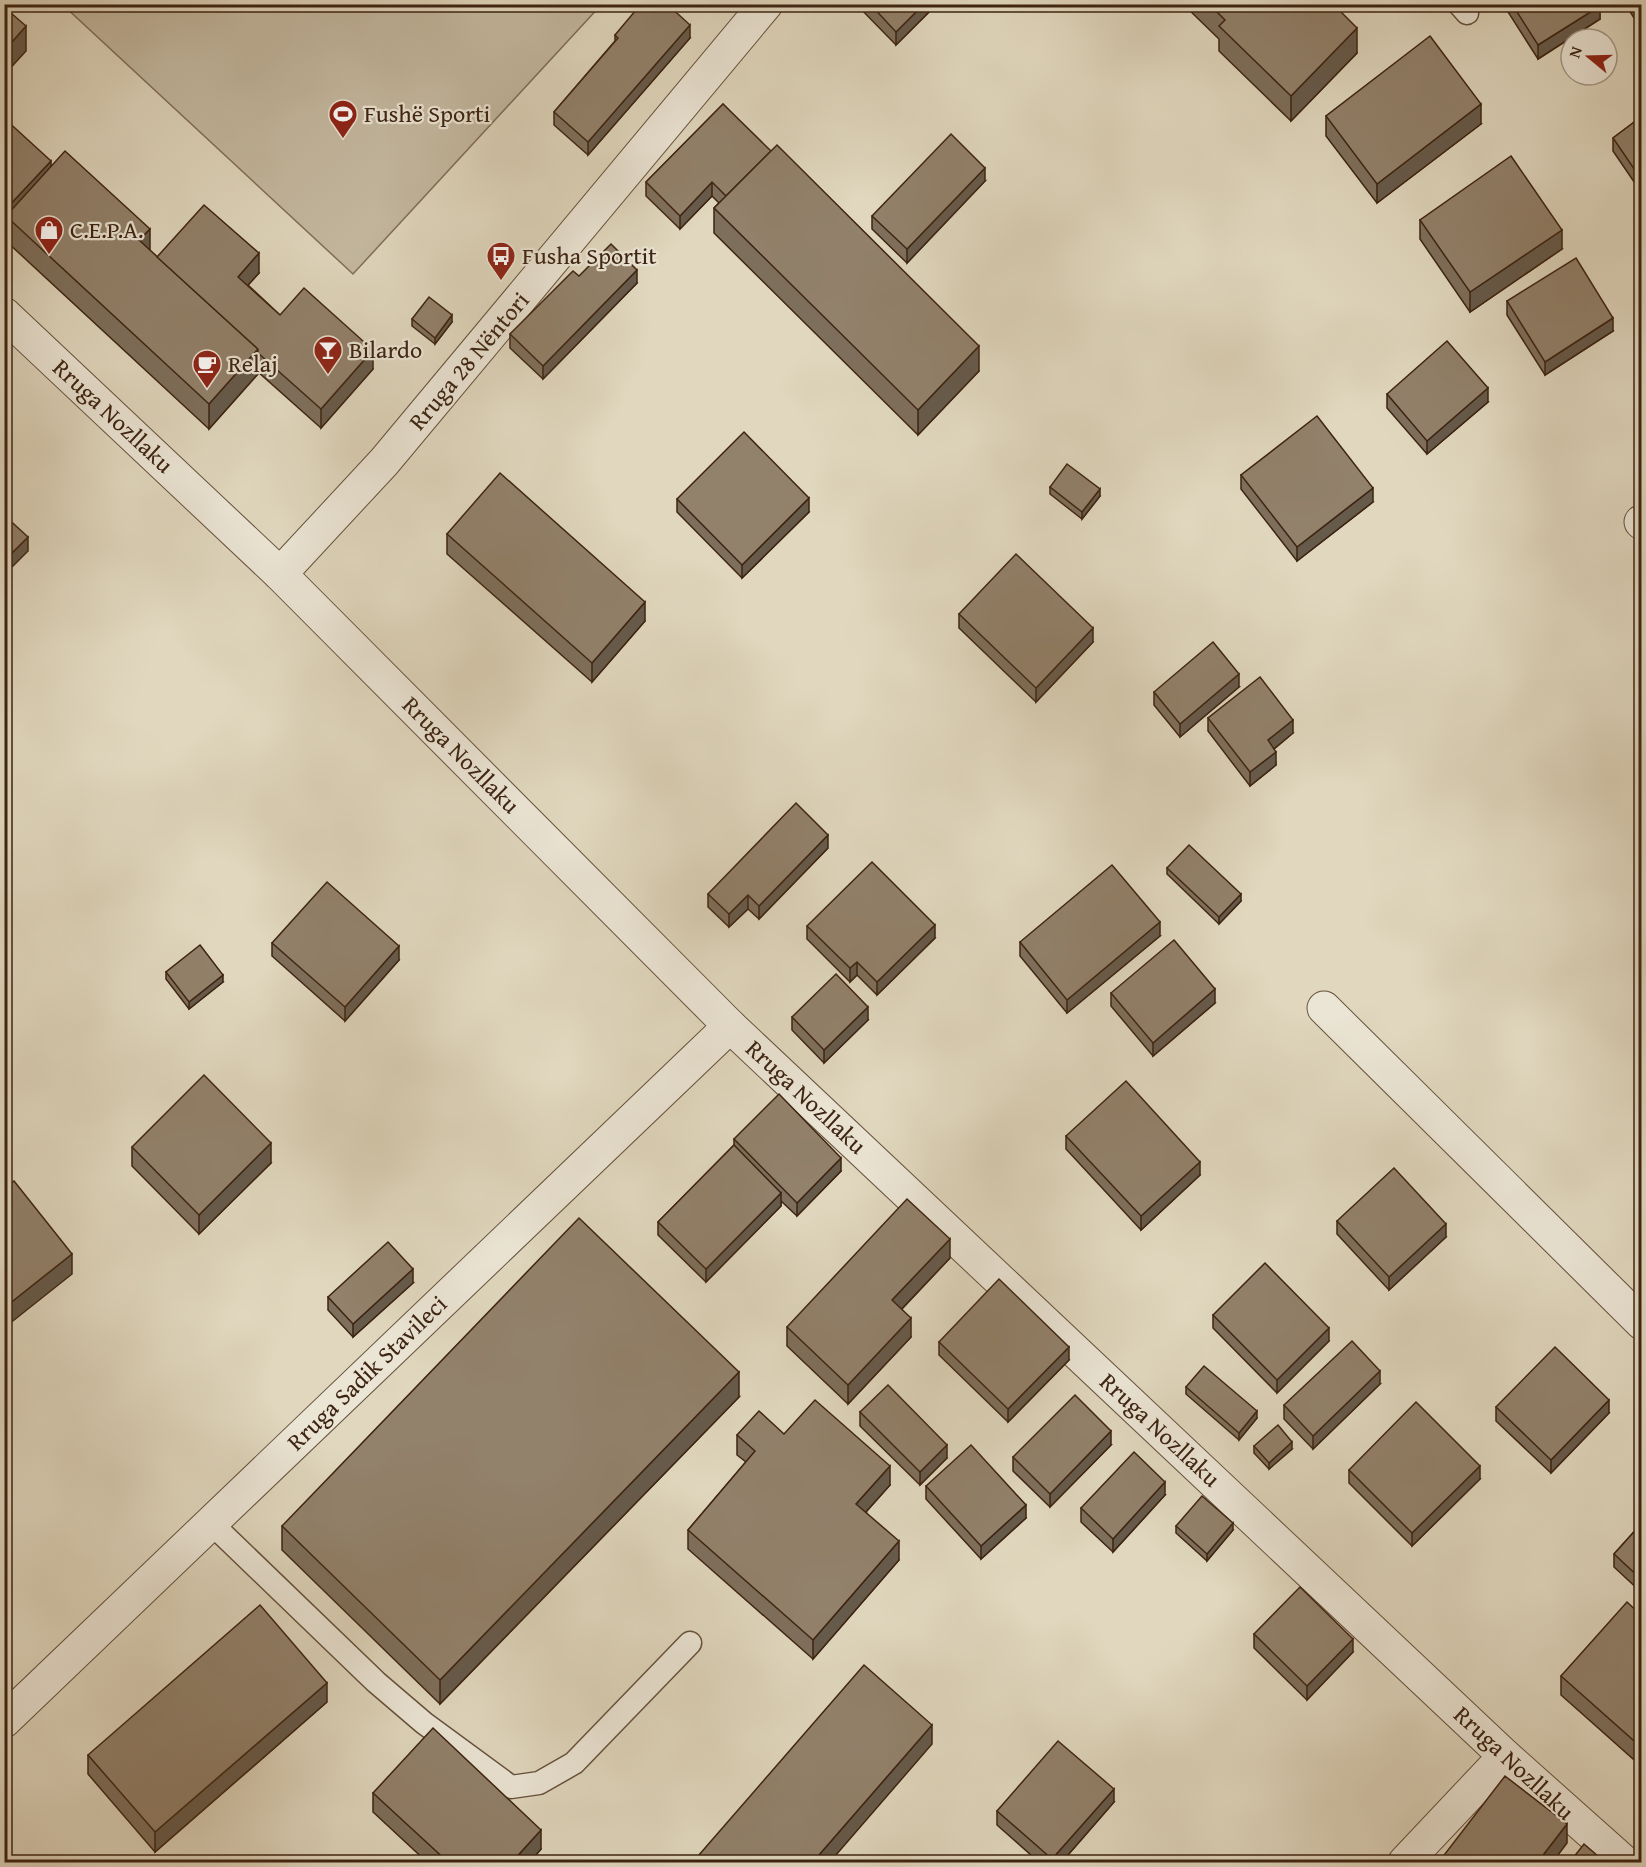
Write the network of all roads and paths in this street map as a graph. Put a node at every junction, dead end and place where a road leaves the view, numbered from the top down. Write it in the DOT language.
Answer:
graph roads {
  1 [pos="766,4"];
  2 [pos="4,314"];
  3 [pos="280,574"];
  4 [pos="1324,1008"];
  5 [pos="730,1026"];
  6 [pos="1641,1323"];
  7 [pos="211,1523"];
  8 [pos="690,1643"];
  9 [pos="4,1721"];
  10 [pos="1506,1756"];
  11 [pos="1405,1863"];
  12 [pos="1624,1863"];
  1 -- 3 [label="street, Rruga 28 Nëntori"];
  2 -- 3 [label="street, Rruga Nozllaku"];
  3 -- 5 [label="street, Rruga Nozllaku"];
  4 -- 6 [label="street"];
  5 -- 7 [label="street, Rruga Sadik Stavileci"];
  5 -- 10 [label="street, Rruga Nozllaku"];
  7 -- 8 [label="lane"];
  7 -- 9 [label="street, Rruga Sadik Stavileci"];
  10 -- 11 [label="street"];
  10 -- 12 [label="street, Rruga Nozllaku"];
}
